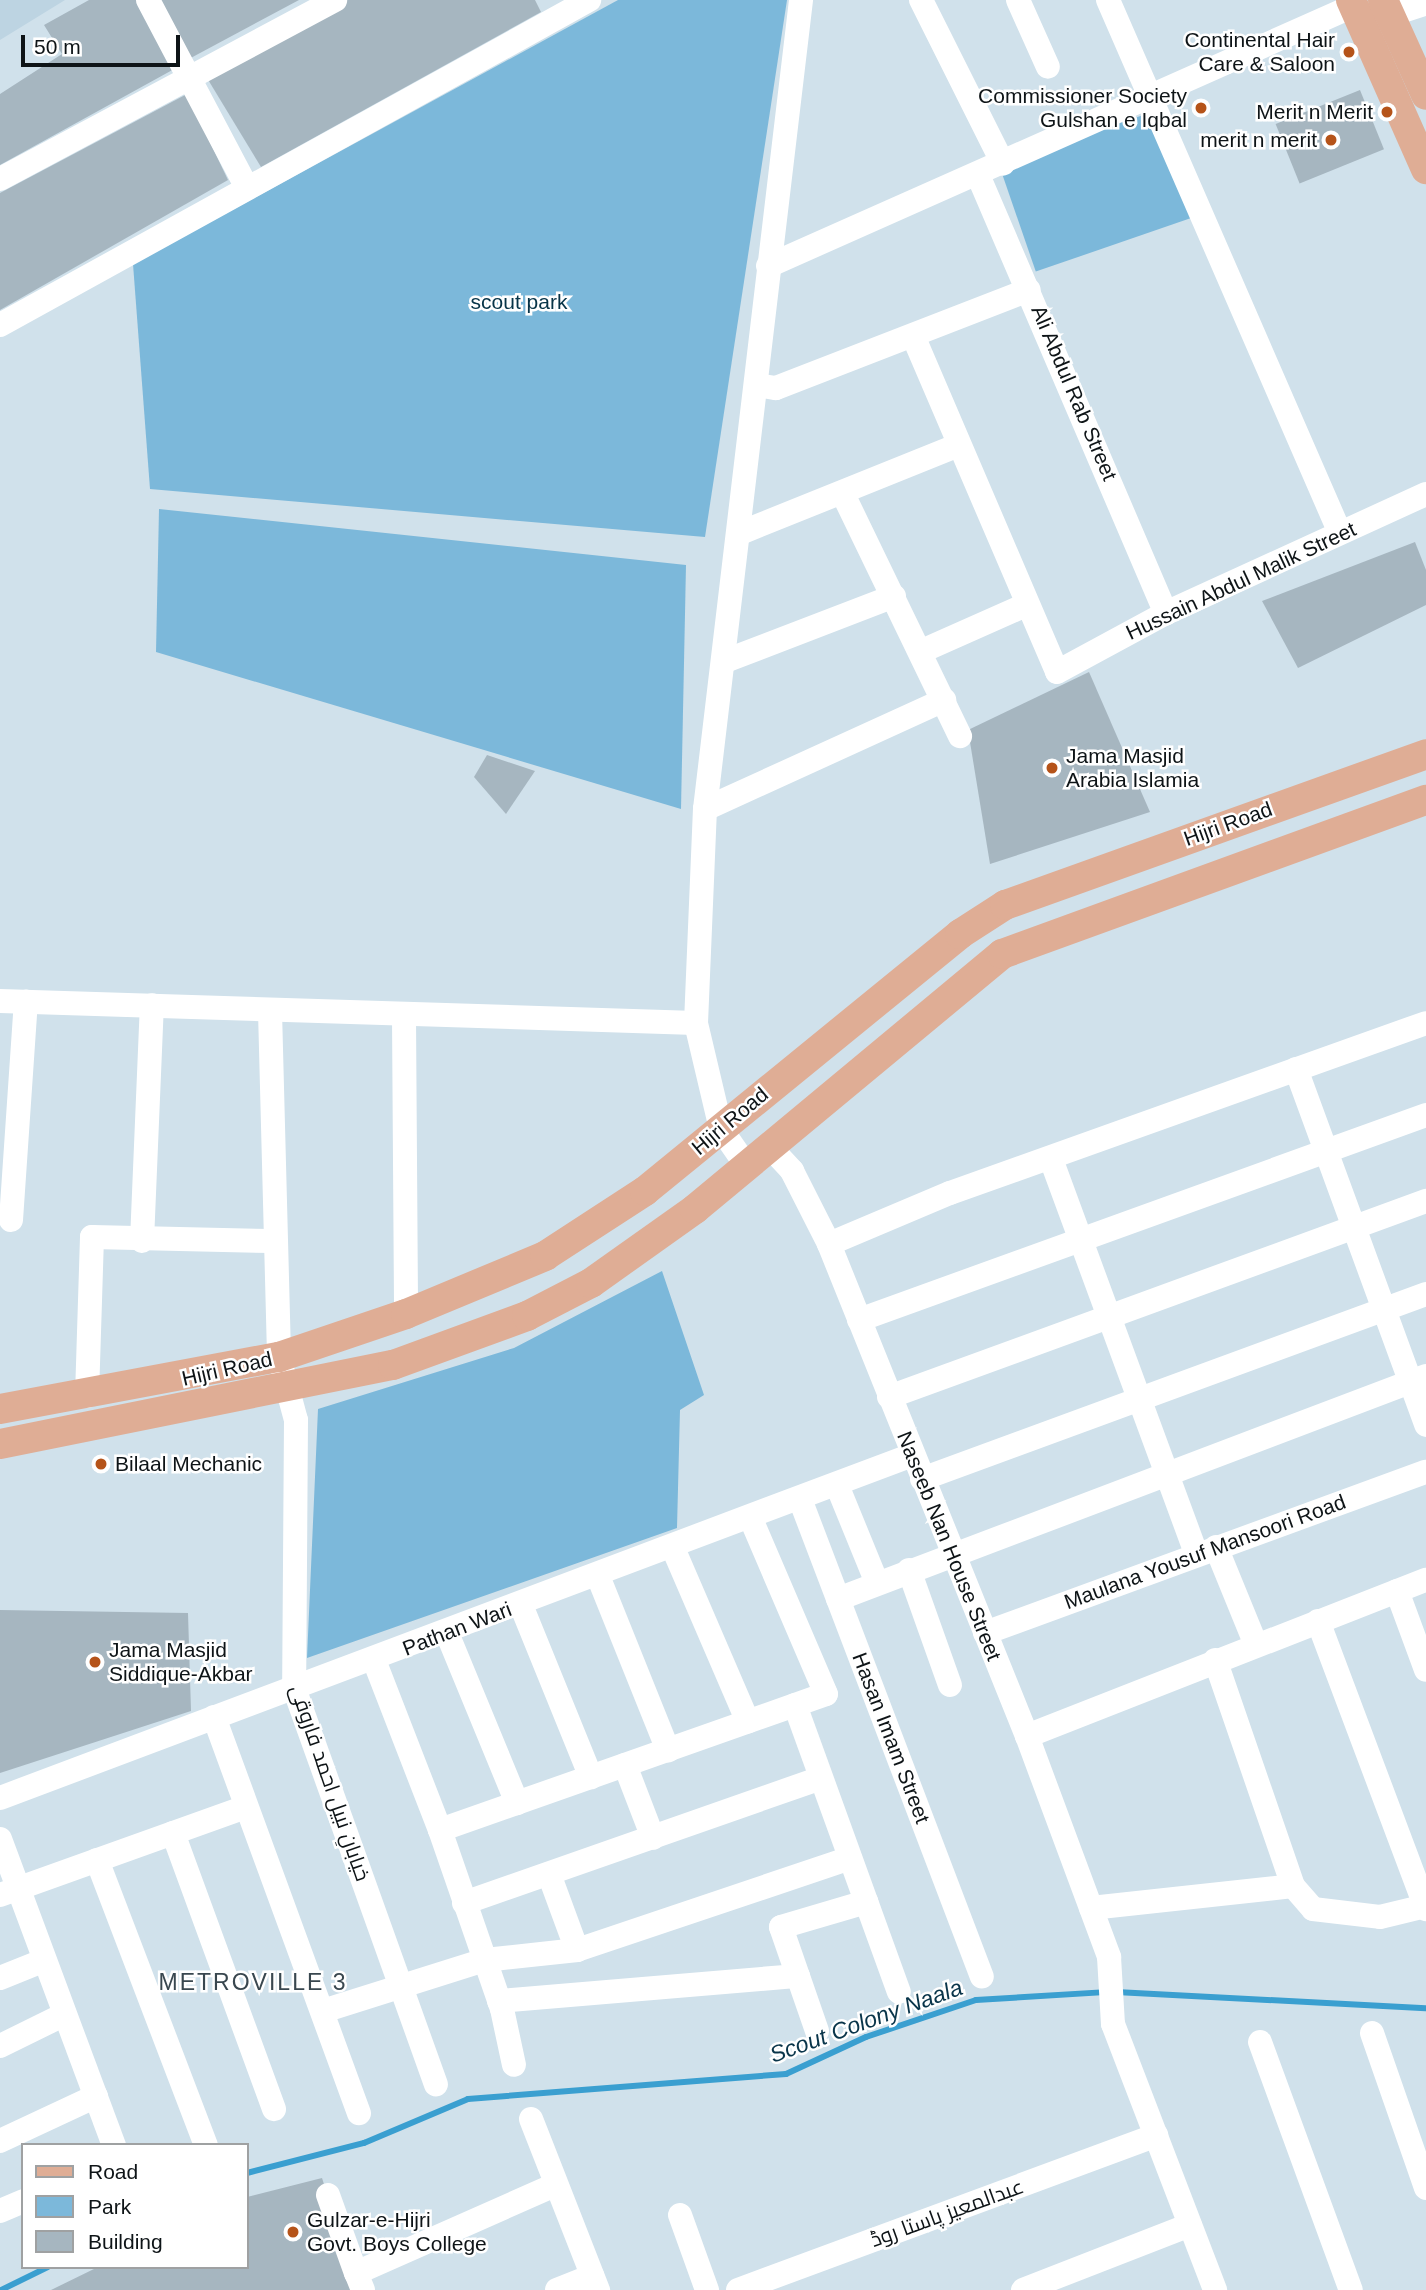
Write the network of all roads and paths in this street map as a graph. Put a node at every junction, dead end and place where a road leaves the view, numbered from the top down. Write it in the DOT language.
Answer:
graph roads {
  1 [pos="148,0"];
  2 [pos="335,0"];
  3 [pos="589,0"];
  4 [pos="801,0"];
  5 [pos="921,0"];
  6 [pos="1018,0"];
  7 [pos="1108,0"];
  8 [pos="1352,3"];
  9 [pos="1426,3"];
  10 [pos="1387,7"];
  11 [pos="555,8"];
  12 [pos="1048,67"];
  13 [pos="189,78"];
  14 [pos="1426,95"];
  15 [pos="1150,99"];
  16 [pos="1003,164"];
  17 [pos="1426,169"];
  18 [pos="978,175"];
  19 [pos="0,179"];
  20 [pos="247,188"];
  21 [pos="768,266"];
  22 [pos="1029,290"];
  23 [pos="0,324"];
  24 [pos="914,338"];
  25 [pos="756,385"];
  26 [pos="959,445"];
  27 [pos="844,494"];
  28 [pos="1426,494"];
  29 [pos="740,533"];
  30 [pos="1340,533"];
  31 [pos="894,596"];
  32 [pos="1027,606"];
  33 [pos="1166,613"];
  34 [pos="922,651"];
  35 [pos="725,661"];
  36 [pos="944,700"];
  37 [pos="960,736"];
  38 [pos="1426,754"];
  39 [pos="1426,800"];
  40 [pos="705,809"];
  41 [pos="0,1001"];
  42 [pos="26,1002"];
  43 [pos="152,1005"];
  44 [pos="270,1011"];
  45 [pos="404,1017"];
  46 [pos="696,1023"];
  47 [pos="1426,1023"];
  48 [pos="1296,1069"];
  49 [pos="1426,1115"];
  50 [pos="721,1129"];
  51 [pos="769,1146"];
  52 [pos="1325,1151"];
  53 [pos="1051,1159"];
  54 [pos="746,1165"];
  55 [pos="1426,1201"];
  56 [pos="11,1220"];
  57 [pos="1353,1228"];
  58 [pos="1080,1239"];
  59 [pos="142,1241"];
  60 [pos="273,1241"];
  61 [pos="829,1244"];
  62 [pos="1426,1294"];
  63 [pos="1382,1308"];
  64 [pos="406,1314"];
  65 [pos="1108,1317"];
  66 [pos="859,1320"];
  67 [pos="279,1357"];
  68 [pos="1418,1379"];
  69 [pos="286,1389"];
  70 [pos="87,1396"];
  71 [pos="889,1397"];
  72 [pos="1139,1399"];
  73 [pos="0,1409"];
  74 [pos="1426,1425"];
  75 [pos="0,1444"];
  76 [pos="912,1455"];
  77 [pos="1426,1472"];
  78 [pos="1166,1473"];
  79 [pos="922,1479"];
  80 [pos="837,1485"];
  81 [pos="800,1500"];
  82 [pos="751,1519"];
  83 [pos="673,1548"];
  84 [pos="1206,1550"];
  85 [pos="952,1553"];
  86 [pos="909,1570"];
  87 [pos="598,1576"];
  88 [pos="1426,1580"];
  89 [pos="877,1583"];
  90 [pos="1397,1591"];
  91 [pos="838,1599"];
  92 [pos="521,1605"];
  93 [pos="1318,1621"];
  94 [pos="447,1633"];
  95 [pos="985,1633"];
  96 [pos="1256,1645"];
  97 [pos="374,1660"];
  98 [pos="1215,1660"];
  99 [pos="1426,1670"];
  100 [pos="950,1685"];
  101 [pos="293,1688"];
  102 [pos="795,1705"];
  103 [pos="214,1717"];
  104 [pos="748,1722"];
  105 [pos="1027,1736"];
  106 [pos="668,1750"];
  107 [pos="625,1765"];
  108 [pos="591,1777"];
  109 [pos="821,1778"];
  110 [pos="0,1798"];
  111 [pos="517,1803"];
  112 [pos="246,1807"];
  113 [pos="440,1830"];
  114 [pos="173,1833"];
  115 [pos="653,1838"];
  116 [pos="0,1839"];
  117 [pos="850,1858"];
  118 [pos="97,1860"];
  119 [pos="549,1874"];
  120 [pos="1293,1886"];
  121 [pos="9,1892"];
  122 [pos="866,1902"];
  123 [pos="464,1903"];
  124 [pos="1091,1908"];
  125 [pos="1425,1908"];
  126 [pos="577,1950"];
  127 [pos="45,1960"];
  128 [pos="485,1960"];
  129 [pos="798,1976"];
  130 [pos="982,1977"];
  131 [pos="0,1978"];
  132 [pos="402,1987"];
  133 [pos="899,1992"];
  134 [pos="499,2001"];
  135 [pos="323,2011"];
  136 [pos="65,2014"];
  137 [pos="817,2031"];
  138 [pos="1372,2033"];
  139 [pos="1260,2042"];
  140 [pos="0,2046"];
  141 [pos="514,2065"];
  142 [pos="436,2084"];
  143 [pos="96,2096"];
  144 [pos="274,2109"];
  145 [pos="359,2113"];
  146 [pos="531,2119"];
  147 [pos="1156,2135"];
  148 [pos="0,2141"];
  149 [pos="113,2143"];
  150 [pos="205,2143"];
  151 [pos="555,2185"];
  152 [pos="1426,2188"];
  153 [pos="328,2194"];
  154 [pos="21,2202"];
  155 [pos="0,2211"];
  156 [pos="680,2215"];
  157 [pos="1190,2225"];
  158 [pos="359,2281"];
  159 [pos="595,2283"];
  160 [pos="557,2290"];
  161 [pos="707,2290"];
  162 [pos="738,2290"];
  163 [pos="1023,2290"];
  164 [pos="1215,2290"];
  165 [pos="1351,2290"];
  1 -- 13 [label="street"];
  2 -- 13 [label="street"];
  3 -- 11 [label="street"];
  4 -- 21 [label="street"];
  5 -- 16 [label="street"];
  6 -- 12 [label="street"];
  7 -- 15 [label="street"];
  8 -- 15 [label="street"];
  8 -- 17 [label="main road"];
  9 -- 10 [label="street"];
  10 -- 14 [label="main road"];
  11 -- 20 [label="street"];
  13 -- 19 [label="street"];
  13 -- 20 [label="street"];
  15 -- 16 [label="street"];
  15 -- 30 [label="street"];
  16 -- 18 [label="street"];
  18 -- 21 [label="street"];
  18 -- 22 [label="street, Ali Abdul Rab Street"];
  20 -- 23 [label="street"];
  21 -- 25 [label="street"];
  22 -- 24 [label="street"];
  22 -- 33 [label="street, Ali Abdul Rab Street"];
  24 -- 25 [label="street"];
  24 -- 26 [label="street"];
  25 -- 29 [label="street"];
  26 -- 27 [label="street"];
  26 -- 32 [label="street"];
  27 -- 29 [label="street"];
  27 -- 31 [label="street"];
  28 -- 30 [label="street, Hussain Abdul Malik Street"];
  29 -- 35 [label="street"];
  30 -- 33 [label="street, Hussain Abdul Malik Street"];
  31 -- 34 [label="street"];
  31 -- 35 [label="street"];
  32 -- 33 [label="street, Hussain Abdul Malik Street"];
  32 -- 34 [label="street"];
  34 -- 36 [label="street"];
  35 -- 40 [label="street"];
  36 -- 37 [label="street"];
  36 -- 40 [label="street"];
  38 -- 50 [label="main road, Hijri Road"];
  39 -- 51 [label="main road, Hijri Road"];
  40 -- 46 [label="street"];
  41 -- 42 [label="street"];
  42 -- 43 [label="street"];
  42 -- 56 [label="street"];
  43 -- 44 [label="street"];
  43 -- 59 [label="street"];
  44 -- 45 [label="street"];
  44 -- 60 [label="street, خیابانِ نبیل احمد فاروقی"];
  45 -- 46 [label="street"];
  45 -- 64 [label="street"];
  46 -- 50 [label="street"];
  47 -- 48 [label="street"];
  48 -- 52 [label="street"];
  48 -- 53 [label="street"];
  49 -- 52 [label="street"];
  50 -- 54 [label="street"];
  50 -- 64 [label="main road, Hijri Road"];
  51 -- 54 [label="main road, Hijri Road"];
  51 -- 61 [label="street, Naseeb Nan House Street"];
  52 -- 57 [label="street"];
  52 -- 58 [label="street"];
  53 -- 58 [label="street"];
  53 -- 61 [label="street"];
  54 -- 69 [label="main road, Hijri Road"];
  55 -- 57 [label="street"];
  57 -- 63 [label="street"];
  57 -- 65 [label="street"];
  58 -- 65 [label="street"];
  58 -- 66 [label="street"];
  59 -- 60 [label="street"];
  59 -- 70 [label="street"];
  60 -- 67 [label="street, خیابانِ نبیل احمد فاروقی"];
  61 -- 66 [label="street, Naseeb Nan House Street"];
  62 -- 63 [label="street"];
  63 -- 68 [label="street"];
  63 -- 72 [label="street"];
  64 -- 67 [label="main road, Hijri Road"];
  65 -- 71 [label="street"];
  65 -- 72 [label="street"];
  66 -- 71 [label="street, Naseeb Nan House Street"];
  67 -- 69 [label="street, خیابانِ نبیل احمد فاروقی"];
  67 -- 70 [label="main road, Hijri Road"];
  68 -- 74 [label="street"];
  68 -- 78 [label="street"];
  69 -- 75 [label="main road, Hijri Road"];
  69 -- 101 [label="street, خیابانِ نبیل احمد فاروقی"];
  70 -- 73 [label="main road, Hijri Road"];
  71 -- 76 [label="street, Naseeb Nan House Street"];
  72 -- 78 [label="street"];
  72 -- 79 [label="street"];
  76 -- 79 [label="street, Naseeb Nan House Street"];
  76 -- 80 [label="street, Pathan Wari"];
  77 -- 84 [label="street, Maulana Yousuf Mansoori Road"];
  78 -- 84 [label="street"];
  78 -- 85 [label="street"];
  79 -- 85 [label="street, Naseeb Nan House Street"];
  80 -- 81 [label="street, Pathan Wari"];
  80 -- 89 [label="street"];
  81 -- 82 [label="street, Pathan Wari"];
  81 -- 91 [label="street, Hasan Imam Street"];
  82 -- 83 [label="street, Pathan Wari"];
  82 -- 102 [label="street"];
  83 -- 87 [label="street, Pathan Wari"];
  83 -- 104 [label="street"];
  84 -- 95 [label="street, Maulana Yousuf Mansoori Road"];
  84 -- 96 [label="street"];
  85 -- 86 [label="street"];
  85 -- 95 [label="street, Naseeb Nan House Street"];
  86 -- 89 [label="street"];
  86 -- 100 [label="street"];
  87 -- 92 [label="street, Pathan Wari"];
  87 -- 106 [label="street"];
  88 -- 90 [label="street"];
  89 -- 91 [label="street"];
  90 -- 93 [label="street"];
  90 -- 99 [label="street"];
  91 -- 130 [label="street, Hasan Imam Street"];
  92 -- 94 [label="street, Pathan Wari"];
  92 -- 108 [label="street"];
  93 -- 96 [label="street"];
  93 -- 125 [label="street"];
  94 -- 97 [label="street, Pathan Wari"];
  94 -- 111 [label="street"];
  95 -- 105 [label="street, Naseeb Nan House Street"];
  96 -- 98 [label="street"];
  97 -- 101 [label="street, Pathan Wari"];
  97 -- 113 [label="street"];
  98 -- 105 [label="street"];
  98 -- 120 [label="street"];
  101 -- 103 [label="street, Pathan Wari"];
  101 -- 132 [label="street, خیابانِ نبیل احمد فاروقی"];
  102 -- 104 [label="street"];
  102 -- 109 [label="street"];
  103 -- 110 [label="street, Pathan Wari"];
  103 -- 112 [label="street"];
  104 -- 106 [label="street"];
  105 -- 124 [label="street, Naseeb Nan House Street"];
  106 -- 107 [label="street"];
  107 -- 108 [label="street"];
  107 -- 115 [label="street"];
  108 -- 111 [label="street"];
  109 -- 115 [label="street"];
  109 -- 117 [label="street"];
  111 -- 113 [label="street"];
  112 -- 114 [label="street"];
  112 -- 135 [label="street"];
  113 -- 123 [label="street"];
  114 -- 118 [label="street"];
  114 -- 144 [label="street"];
  115 -- 119 [label="street"];
  116 -- 121 [label="street"];
  117 -- 122 [label="street"];
  117 -- 126 [label="street"];
  118 -- 121 [label="street"];
  118 -- 150 [label="street"];
  119 -- 123 [label="street"];
  119 -- 126 [label="street"];
  120 -- 124 [label="street"];
  120 -- 125 [label="street"];
  121 -- 127 [label="street"];
  122 -- 129 [label="street"];
  122 -- 133 [label="street"];
  123 -- 128 [label="street"];
  124 -- 147 [label="street, Naseeb Nan House Street"];
  126 -- 128 [label="street"];
  127 -- 131 [label="street"];
  127 -- 136 [label="street"];
  128 -- 132 [label="street"];
  128 -- 134 [label="street"];
  129 -- 134 [label="street"];
  129 -- 137 [label="street"];
  132 -- 135 [label="street"];
  132 -- 142 [label="street, خیابانِ نبیل احمد فاروقی"];
  134 -- 141 [label="street"];
  135 -- 145 [label="street"];
  136 -- 140 [label="street"];
  136 -- 143 [label="street"];
  138 -- 152 [label="street"];
  139 -- 165 [label="street"];
  143 -- 148 [label="street"];
  143 -- 149 [label="street"];
  146 -- 151 [label="street"];
  147 -- 157 [label="street, Naseeb Nan House Street"];
  147 -- 162 [label="street, عبدالمعیز پاستا روڈ"];
  151 -- 158 [label="street"];
  151 -- 159 [label="street"];
  153 -- 158 [label="street"];
  154 -- 155 [label="street"];
  156 -- 161 [label="street"];
  157 -- 163 [label="street"];
  157 -- 164 [label="street, Naseeb Nan House Street"];
  159 -- 160 [label="street"];
}
